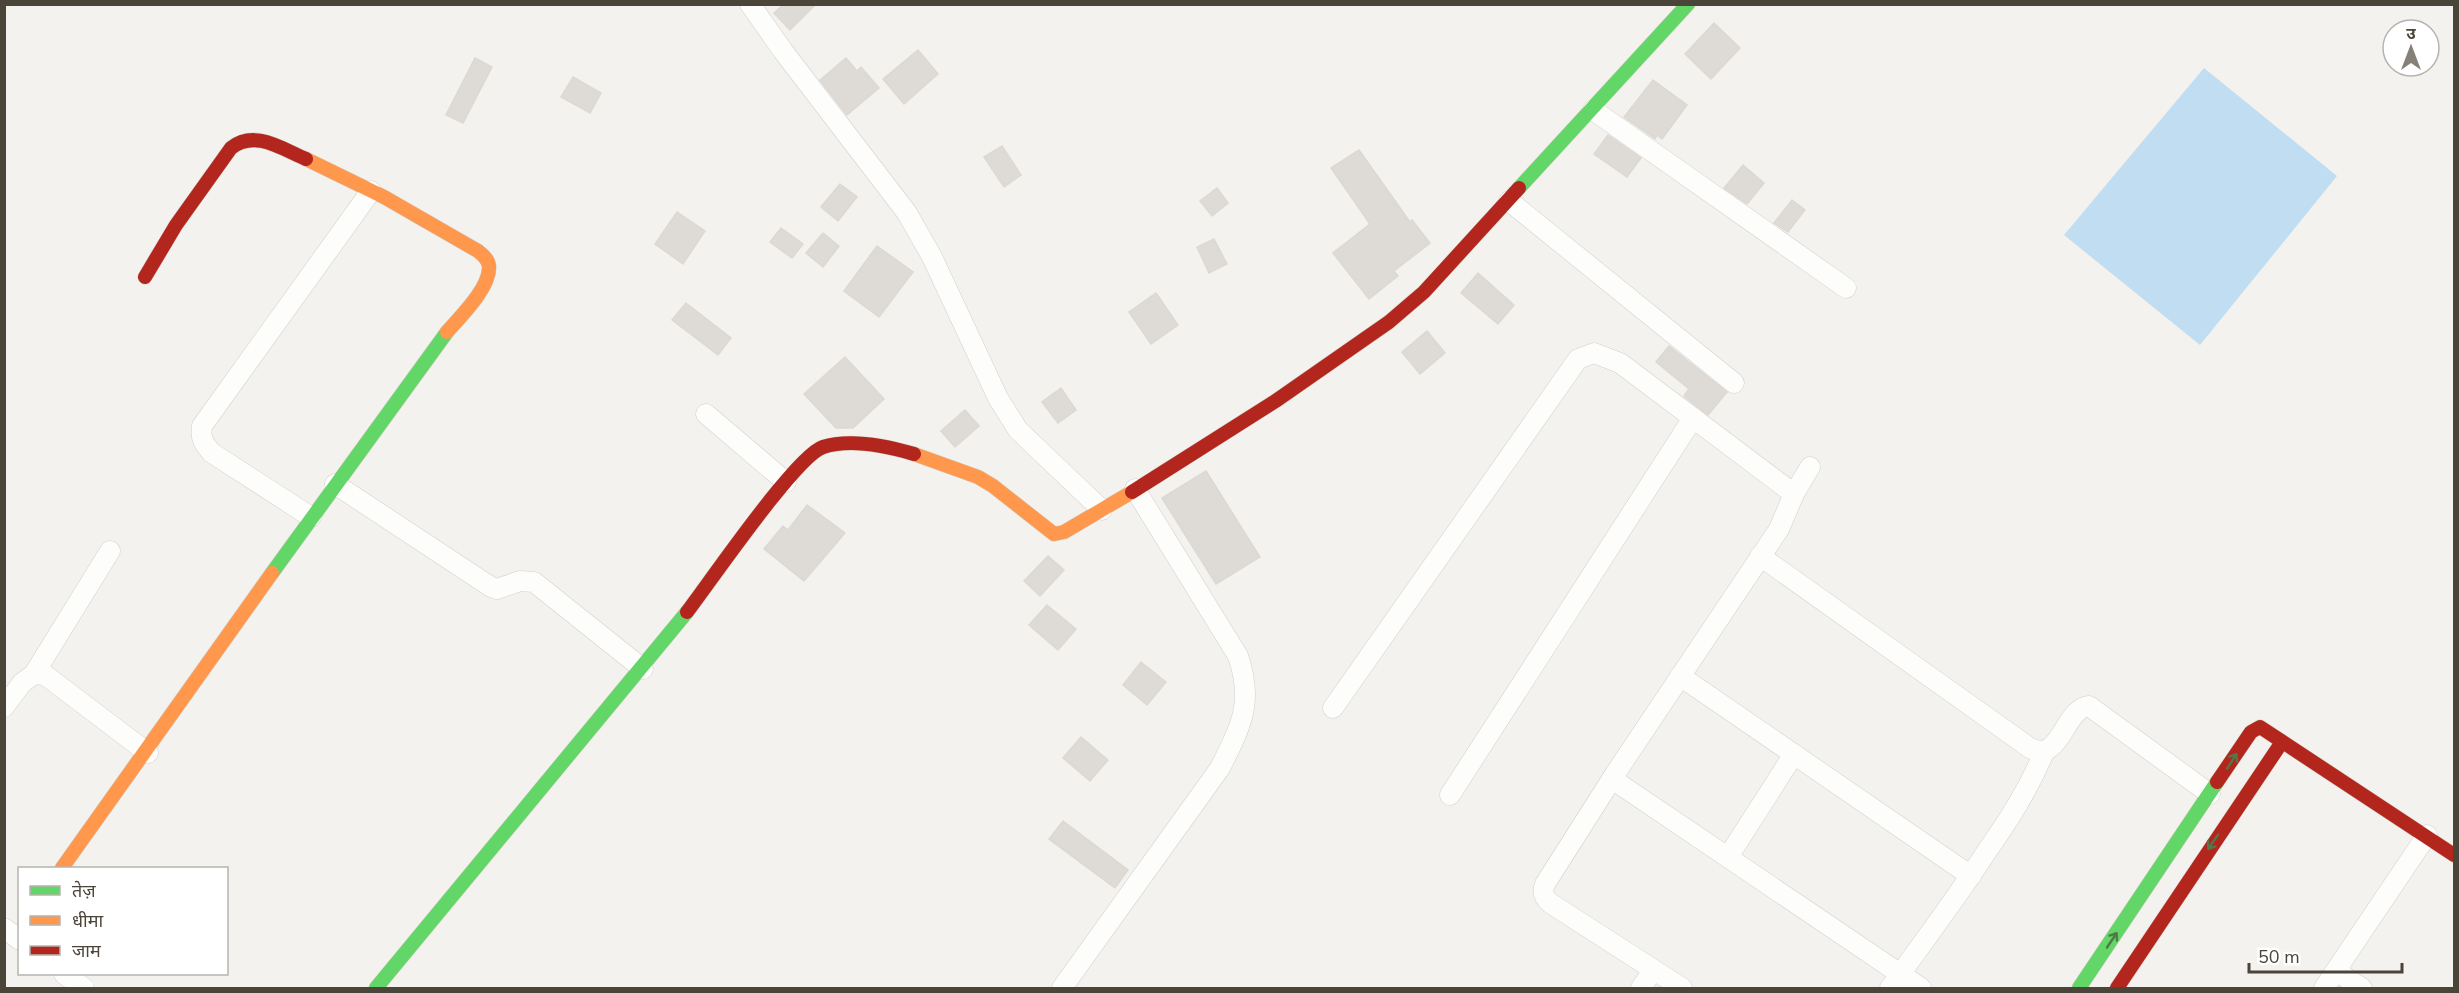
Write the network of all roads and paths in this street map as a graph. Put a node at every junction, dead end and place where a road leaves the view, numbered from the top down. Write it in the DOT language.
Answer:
graph roads {
  1 [pos="750,4"];
  2 [pos="1688,4"];
  3 [pos="1593,110"];
  4 [pos="371,191"];
  5 [pos="1509,201"];
  6 [pos="144,277"];
  7 [pos="1846,288"];
  8 [pos="1734,383"];
  9 [pos="706,414"];
  10 [pos="1693,418"];
  11 [pos="1810,467"];
  12 [pos="786,482"];
  13 [pos="335,484"];
  14 [pos="1135,489"];
  15 [pos="1794,494"];
  16 [pos="1102,510"];
  17 [pos="311,517"];
  18 [pos="110,551"];
  19 [pos="1760,556"];
  20 [pos="643,669"];
  21 [pos="34,674"];
  22 [pos="1680,676"];
  23 [pos="4,707"];
  24 [pos="1333,708"];
  25 [pos="2282,742"];
  26 [pos="2044,752"];
  27 [pos="148,753"];
  28 [pos="1794,754"];
  29 [pos="1612,779"];
  30 [pos="2210,794"];
  31 [pos="1450,795"];
  32 [pos="2427,835"];
  33 [pos="2454,855"];
  34 [pos="1728,857"];
  35 [pos="63,867"];
  36 [pos="1971,876"];
  37 [pos="1653,970"];
  38 [pos="2336,971"];
  39 [pos="65,975"];
  40 [pos="1895,981"];
  41 [pos="84,988"];
  42 [pos="376,988"];
  43 [pos="1062,988"];
  44 [pos="1641,988"];
  45 [pos="1682,988"];
  46 [pos="1921,988"];
  47 [pos="2079,988"];
  48 [pos="2117,988"];
  49 [pos="2324,988"];
  50 [pos="2362,988"];
  1 -- 16 [label="street"];
  2 -- 3 [label="street"];
  3 -- 5 [label="street"];
  3 -- 7 [label="street"];
  4 -- 6 [label="street"];
  4 -- 13 [label="street"];
  4 -- 17 [label="street"];
  5 -- 8 [label="street"];
  5 -- 14 [label="street"];
  9 -- 12 [label="street"];
  10 -- 15 [label="street"];
  10 -- 24 [label="street"];
  10 -- 31 [label="street"];
  11 -- 15 [label="street"];
  12 -- 16 [label="street"];
  12 -- 20 [label="street"];
  13 -- 17 [label="street"];
  13 -- 20 [label="street"];
  14 -- 16 [label="street"];
  14 -- 43 [label="street"];
  15 -- 19 [label="street"];
  17 -- 27 [label="street"];
  18 -- 21 [label="street"];
  19 -- 22 [label="street"];
  19 -- 26 [label="street"];
  20 -- 42 [label="street"];
  21 -- 23 [label="street"];
  21 -- 27 [label="street"];
  22 -- 28 [label="street"];
  22 -- 29 [label="street"];
  30 -- 25 [label="street, one-way"];
  25 -- 32 [label="street"];
  25 -- 48 [label="street, one-way"];
  26 -- 30 [label="street"];
  26 -- 36 [label="street"];
  27 -- 35 [label="street"];
  28 -- 34 [label="street"];
  28 -- 36 [label="street"];
  29 -- 34 [label="street"];
  29 -- 37 [label="street"];
  47 -- 30 [label="street, one-way"];
  32 -- 33 [label="street"];
  32 -- 38 [label="street"];
  34 -- 40 [label="street"];
  36 -- 40 [label="street"];
  37 -- 44 [label="street"];
  37 -- 45 [label="street"];
  38 -- 49 [label="street"];
  38 -- 50 [label="street"];
  39 -- 41 [label="street"];
  40 -- 46 [label="street"];
}
